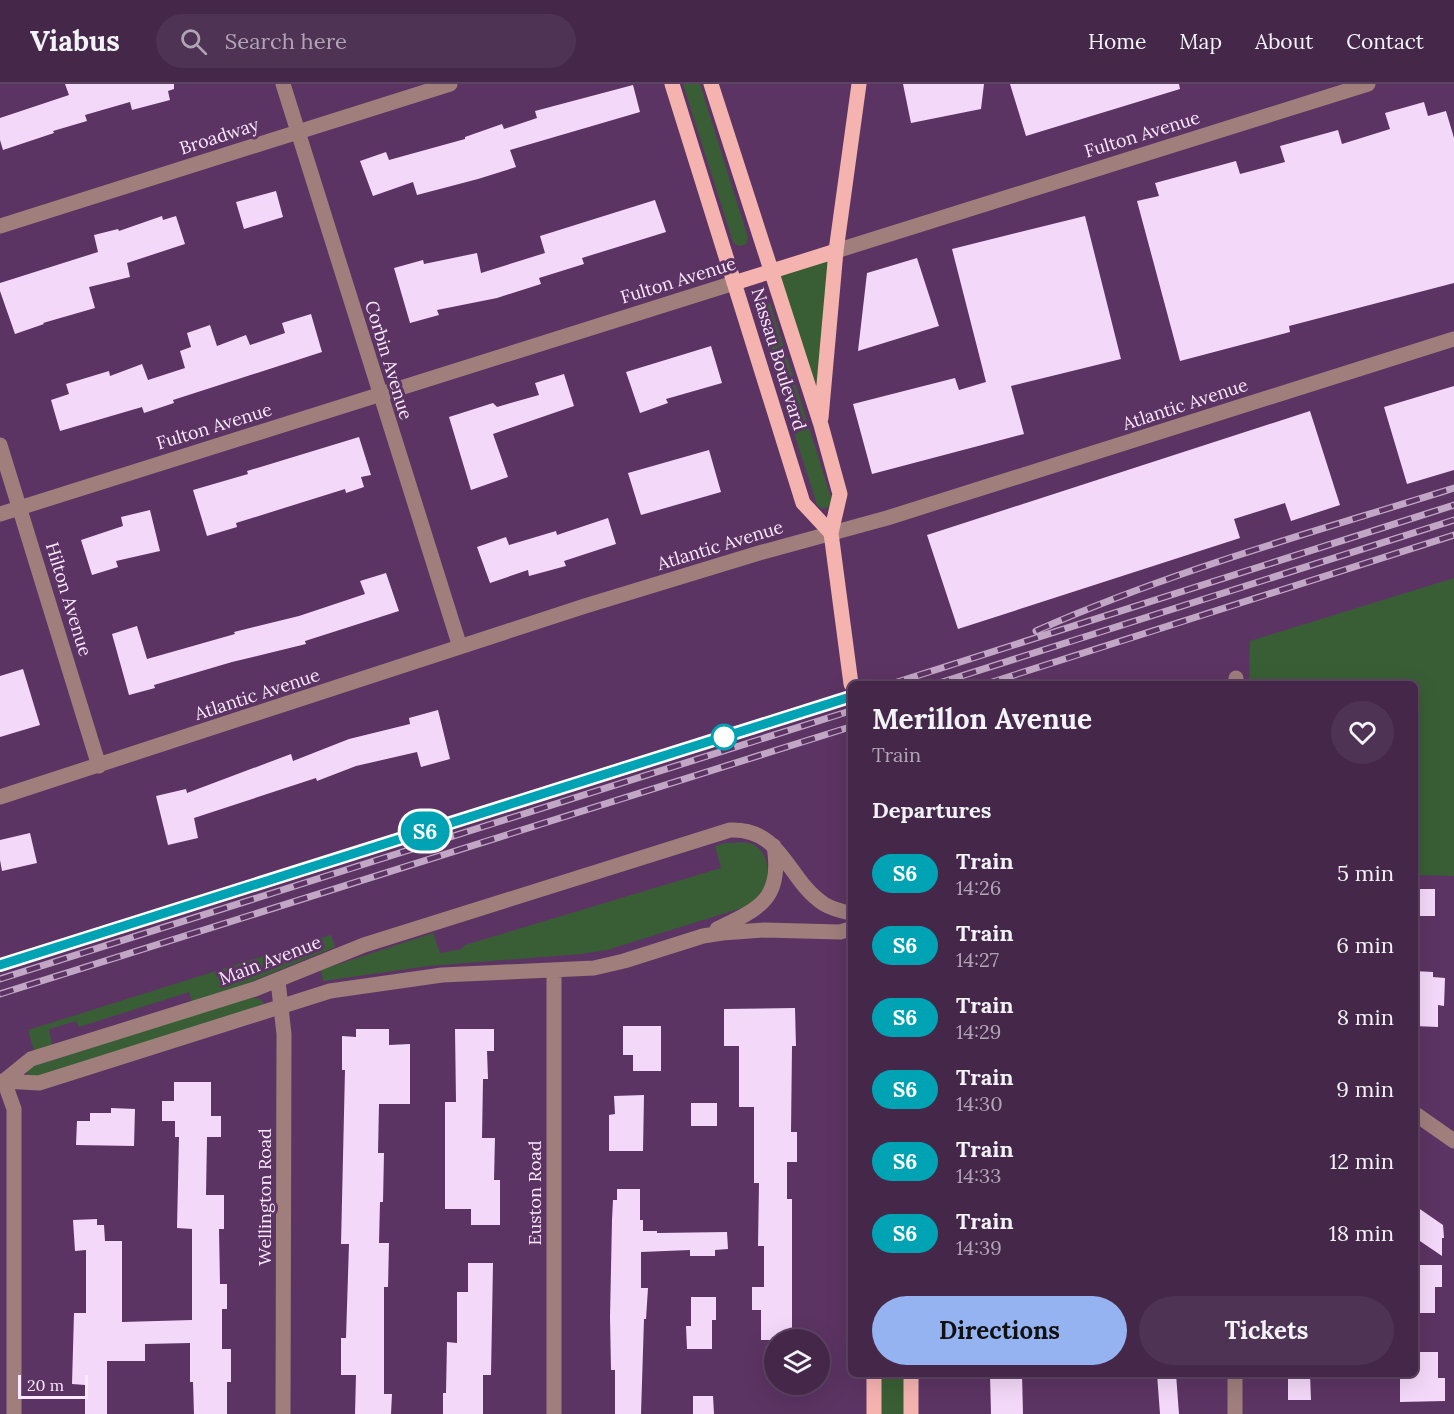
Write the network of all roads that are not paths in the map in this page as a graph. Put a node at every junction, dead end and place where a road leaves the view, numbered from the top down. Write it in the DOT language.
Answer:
graph roads {
  1 [pos="283,84"];
  2 [pos="450,84"];
  3 [pos="672,84"];
  4 [pos="711,84"];
  5 [pos="859,84"];
  6 [pos="1368,84"];
  7 [pos="298,132"];
  8 [pos="0,226"];
  9 [pos="836,251"];
  10 [pos="771,272"];
  11 [pos="734,283"];
  12 [pos="1454,339"];
  13 [pos="380,394"];
  14 [pos="821,425"];
  15 [pos="0,445"];
  16 [pos="20,508"];
  17 [pos="0,514"];
  18 [pos="831,533"];
  19 [pos="460,647"];
  20 [pos="851,681"];
  21 [pos="99,766"];
  22 [pos="0,797"];
  23 [pos="774,845"];
  24 [pos="848,912"];
  25 [pos="848,930"];
  26 [pos="703,936"];
  27 [pos="554,972"];
  28 [pos="278,981"];
  29 [pos="282,1006"];
  30 [pos="2,1081"];
  31 [pos="1418,1116"];
  32 [pos="1454,1141"];
  33 [pos="874,1377"];
  34 [pos="911,1377"];
  35 [pos="1235,1377"];
  36 [pos="14,1414"];
  37 [pos="284,1414"];
  38 [pos="554,1414"];
  39 [pos="874,1414"];
  40 [pos="911,1414"];
  41 [pos="1234,1414"];
  1 -- 7 [label="street, Corbin Avenue"];
  2 -- 7 [label="street, Broadway"];
  3 -- 11 [label="main road, Nassau Boulevard"];
  4 -- 10 [label="main road, Nassau Boulevard"];
  5 -- 9 [label="main road"];
  6 -- 9 [label="street, Fulton Avenue"];
  7 -- 8 [label="street, Broadway"];
  7 -- 13 [label="street, Corbin Avenue"];
  9 -- 10 [label="main road, Fulton Avenue"];
  9 -- 14 [label="main road"];
  10 -- 11 [label="main road, Fulton Avenue"];
  10 -- 14 [label="main road, Nassau Boulevard"];
  11 -- 13 [label="street, Fulton Avenue"];
  11 -- 18 [label="main road, Nassau Boulevard"];
  12 -- 18 [label="street, Atlantic Avenue"];
  13 -- 16 [label="street, Fulton Avenue"];
  13 -- 19 [label="street, Corbin Avenue"];
  14 -- 18 [label="main road, Nassau Boulevard"];
  15 -- 16 [label="street, Hilton Avenue"];
  16 -- 17 [label="street, Fulton Avenue"];
  16 -- 21 [label="street, Hilton Avenue"];
  18 -- 19 [label="street, Atlantic Avenue"];
  18 -- 20 [label="main road, Nassau Boulevard"];
  19 -- 21 [label="street, Atlantic Avenue"];
  21 -- 22 [label="street, Atlantic Avenue"];
  23 -- 24 [label="street"];
  23 -- 26 [label="street"];
  23 -- 28 [label="street, Main Avenue"];
  25 -- 26 [label="street"];
  26 -- 27 [label="street"];
  27 -- 29 [label="street"];
  27 -- 38 [label="street, Euston Road"];
  28 -- 29 [label="street, Wellington Road"];
  28 -- 30 [label="street, Main Avenue"];
  29 -- 30 [label="street"];
  29 -- 37 [label="street, Wellington Road"];
  30 -- 36 [label="street"];
  31 -- 32 [label="street"];
  33 -- 39 [label="main road"];
  34 -- 40 [label="main road"];
  35 -- 41 [label="street"];
}
